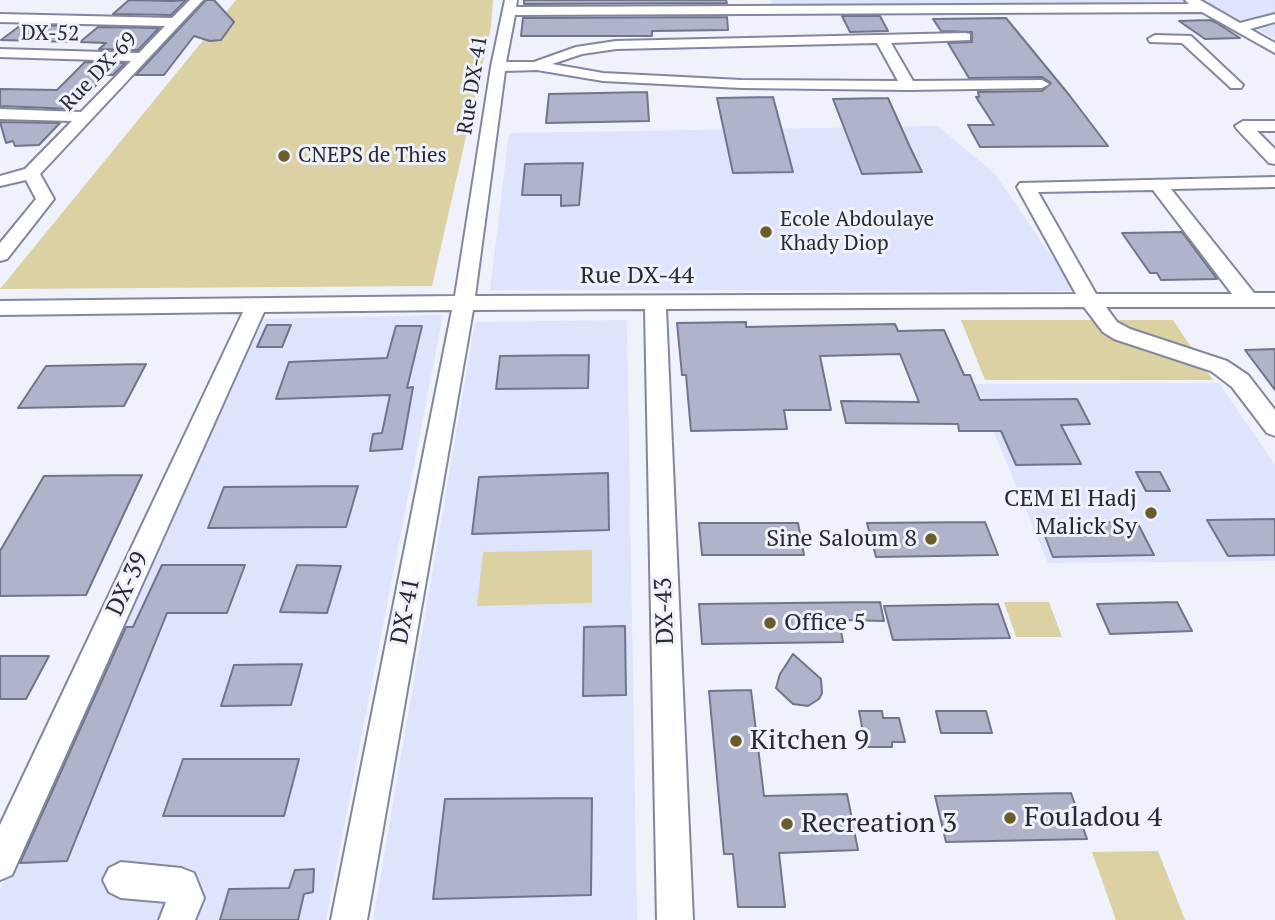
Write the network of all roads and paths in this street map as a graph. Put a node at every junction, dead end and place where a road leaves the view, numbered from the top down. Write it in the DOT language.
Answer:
graph roads {
  1 [pos="197,0"];
  2 [pos="1191,0"];
  3 [pos="647,5"];
  4 [pos="26,6"];
  5 [pos="510,6"];
  6 [pos="1205,8"];
  7 [pos="5,18"];
  8 [pos="1275,18"];
  9 [pos="68,19"];
  10 [pos="176,22"];
  11 [pos="1238,27"];
  12 [pos="965,37"];
  13 [pos="881,38"];
  14 [pos="1156,39"];
  15 [pos="1275,49"];
  16 [pos="0,54"];
  17 [pos="26,54"];
  18 [pos="141,57"];
  19 [pos="537,66"];
  20 [pos="498,67"];
  21 [pos="1042,83"];
  22 [pos="1236,85"];
  23 [pos="908,86"];
  24 [pos="3,116"];
  25 [pos="85,117"];
  26 [pos="1275,126"];
  27 [pos="1275,159"];
  28 [pos="31,173"];
  29 [pos="0,181"];
  30 [pos="1275,182"];
  31 [pos="1158,184"];
  32 [pos="0,255"];
  33 [pos="1089,300"];
  34 [pos="1248,300"];
  35 [pos="1275,300"];
  36 [pos="654,302"];
  37 [pos="464,303"];
  38 [pos="257,305"];
  39 [pos="0,308"];
  40 [pos="1275,427"];
  41 [pos="0,863"];
  42 [pos="121,880"];
  43 [pos="177,920"];
  44 [pos="349,920"];
  45 [pos="675,920"];
  1 -- 10 [label="street, Rue DX-69"];
  2 -- 6 [label="street"];
  3 -- 5 [label="street"];
  3 -- 6 [label="street"];
  4 -- 7 [label="street"];
  5 -- 20 [label="street, Rue DX-41"];
  6 -- 11 [label="street"];
  7 -- 9 [label="street"];
  8 -- 11 [label="street"];
  9 -- 10 [label="street"];
  9 -- 17 [label="street"];
  10 -- 18 [label="street, Rue DX-69"];
  11 -- 15 [label="street"];
  12 -- 13 [label="street"];
  13 -- 19 [label="street"];
  13 -- 23 [label="street"];
  14 -- 22 [label="street"];
  16 -- 17 [label="street, DX-52 / DX-52"];
  17 -- 18 [label="street, DX-52 / DX-52"];
  18 -- 25 [label="street, Rue DX-69"];
  19 -- 20 [label="street"];
  19 -- 23 [label="street"];
  20 -- 37 [label="street, Rue DX-41"];
  21 -- 23 [label="street"];
  24 -- 25 [label="street"];
  25 -- 28 [label="street, Rue DX-69"];
  26 -- 27 [label="street"];
  28 -- 29 [label="street"];
  28 -- 32 [label="street"];
  30 -- 31 [label="street"];
  31 -- 33 [label="street"];
  31 -- 34 [label="street"];
  33 -- 34 [label="street, Rue DX-44"];
  33 -- 36 [label="street, Rue DX-44"];
  33 -- 40 [label="street"];
  34 -- 35 [label="street, Rue DX-44"];
  36 -- 37 [label="street, Rue DX-44"];
  36 -- 45 [label="street, DX-43"];
  37 -- 38 [label="street, Rue DX-44"];
  37 -- 44 [label="street, DX-41"];
  38 -- 39 [label="street, Rue DX-44"];
  38 -- 41 [label="street, DX-39"];
  42 -- 43 [label="street"];
}
